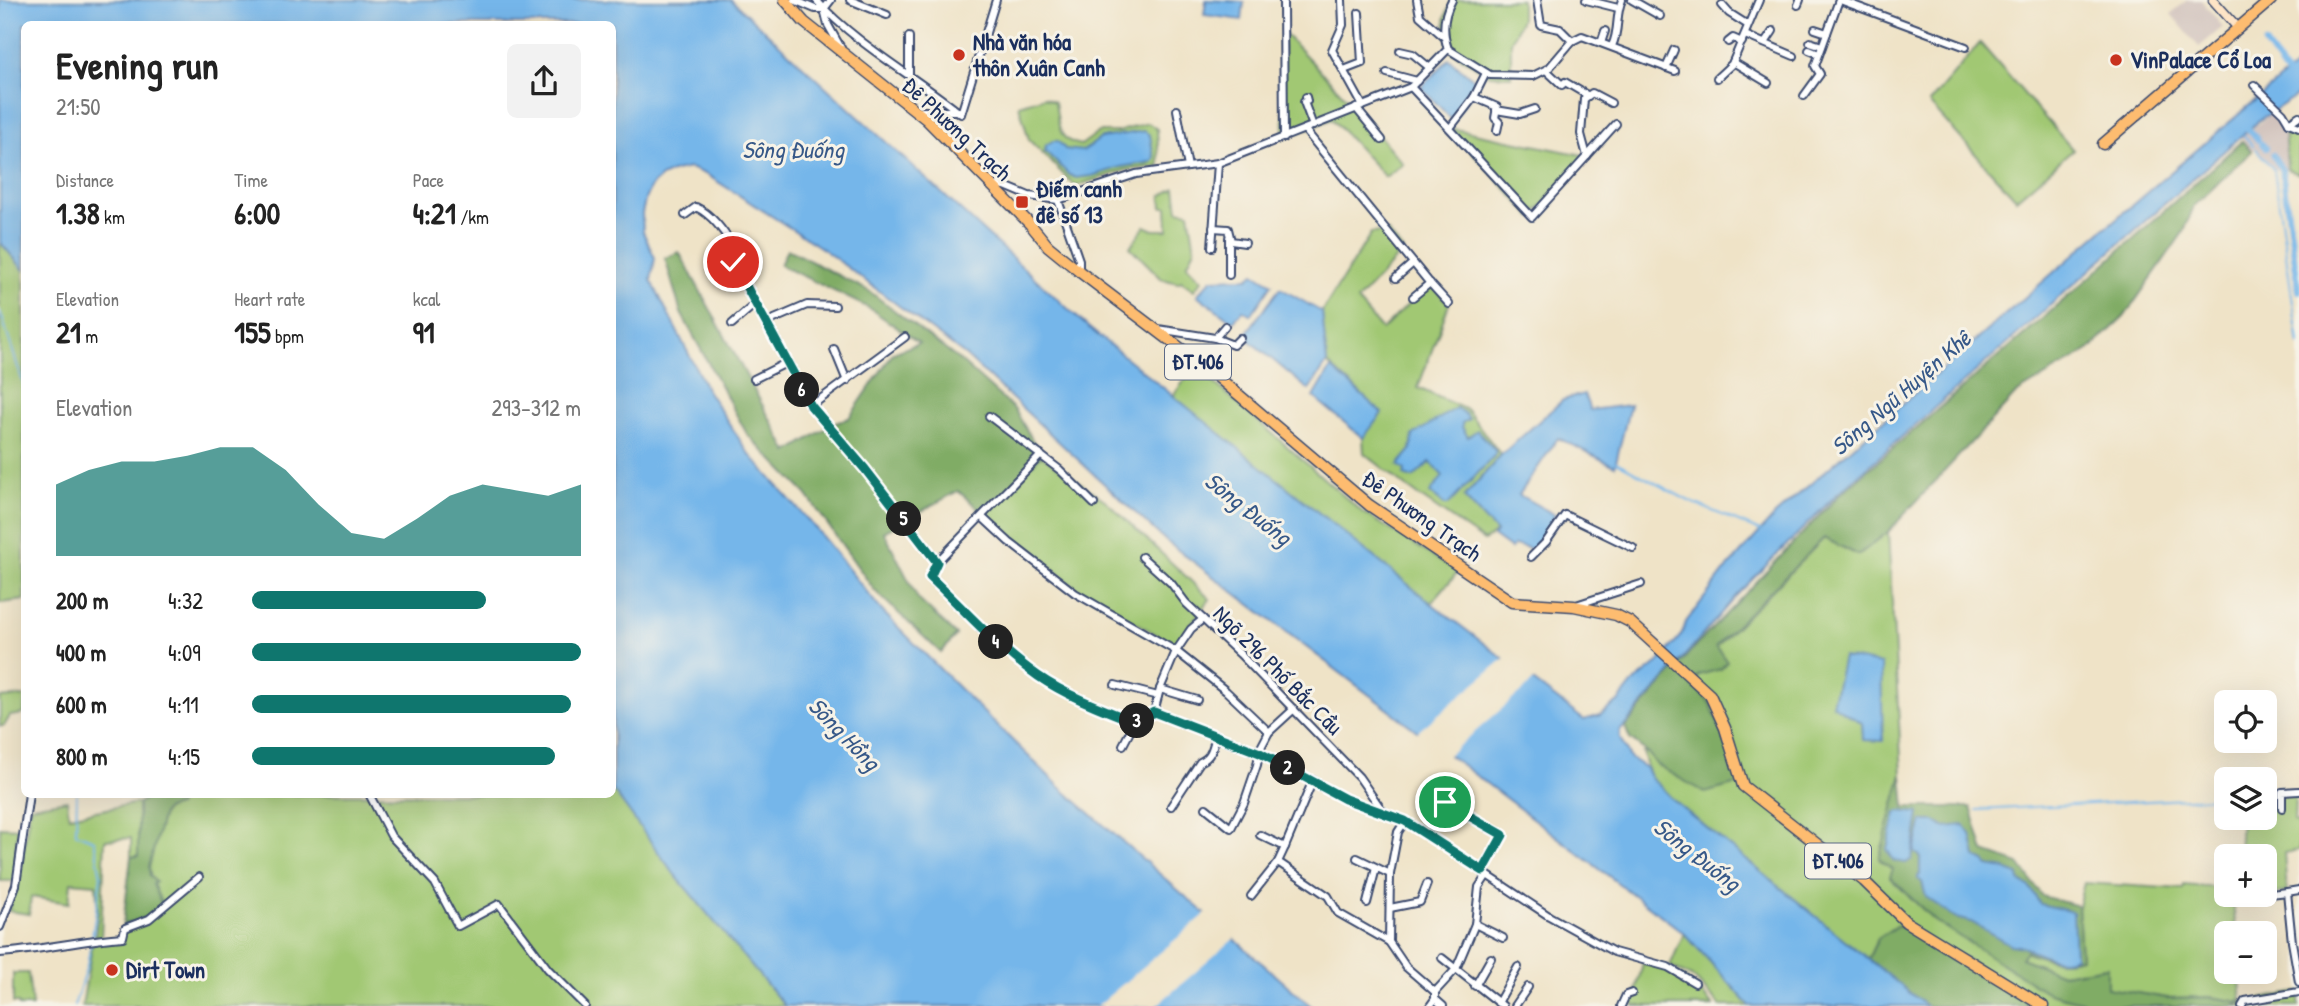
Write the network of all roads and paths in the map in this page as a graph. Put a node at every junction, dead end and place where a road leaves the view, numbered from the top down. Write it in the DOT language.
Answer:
graph roads {
  1 [pos="785,0"];
  2 [pos="794,0"];
  3 [pos="816,0"];
  4 [pos="831,0"];
  5 [pos="850,0"];
  6 [pos="996,0"];
  7 [pos="1283,0"];
  8 [pos="1342,0"];
  9 [pos="1417,0"];
  10 [pos="1452,0"];
  11 [pos="1537,0"];
  12 [pos="1586,0"];
  13 [pos="1622,0"];
  14 [pos="1632,0"];
  15 [pos="1759,0"];
  16 [pos="1839,0"];
  17 [pos="2213,0"];
  18 [pos="2271,0"];
  19 [pos="1722,5"];
  20 [pos="1618,8"];
  21 [pos="824,9"];
  22 [pos="1359,13"];
  23 [pos="887,15"];
  24 [pos="1660,16"];
  25 [pos="1748,25"];
  26 [pos="1815,29"];
  27 [pos="2238,29"];
  28 [pos="1605,31"];
  29 [pos="1773,31"];
  30 [pos="1827,33"];
  31 [pos="1443,36"];
  32 [pos="909,37"];
  33 [pos="1743,39"];
  34 [pos="1572,41"];
  35 [pos="1728,42"];
  36 [pos="1810,42"];
  37 [pos="1601,43"];
  38 [pos="1765,43"];
  39 [pos="1612,46"];
  40 [pos="1966,47"];
  41 [pos="1448,49"];
  42 [pos="1674,50"];
  43 [pos="1809,50"];
  44 [pos="1821,50"];
  45 [pos="1401,51"];
  46 [pos="847,56"];
  47 [pos="1794,56"];
  48 [pos="1733,62"];
  49 [pos="1430,68"];
  50 [pos="1666,68"];
  51 [pos="1344,70"];
  52 [pos="1546,70"];
  53 [pos="1675,71"];
  54 [pos="1387,73"];
  55 [pos="1486,73"];
  56 [pos="909,74"];
  57 [pos="1717,78"];
  58 [pos="1768,83"];
  59 [pos="1414,84"];
  60 [pos="2254,85"];
  61 [pos="1587,95"];
  62 [pos="1804,96"];
  63 [pos="1306,97"];
  64 [pos="1474,97"];
  65 [pos="1611,103"];
  66 [pos="1360,107"];
  67 [pos="1535,109"];
  68 [pos="1177,110"];
  69 [pos="1496,110"];
  70 [pos="916,111"];
  71 [pos="959,111"];
  72 [pos="2299,116"];
  73 [pos="2289,123"];
  74 [pos="1616,124"];
  75 [pos="1313,126"];
  76 [pos="2299,127"];
  77 [pos="1450,128"];
  78 [pos="1305,130"];
  79 [pos="1497,131"];
  80 [pos="1284,138"];
  81 [pos="1382,140"];
  82 [pos="2103,144"];
  83 [pos="1587,156"];
  84 [pos="1218,163"];
  85 [pos="1188,167"];
  86 [pos="989,185"];
  87 [pos="1058,200"];
  88 [pos="685,215"];
  89 [pos="1213,228"];
  90 [pos="1229,238"];
  91 [pos="1245,243"];
  92 [pos="1212,247"];
  93 [pos="1413,263"];
  94 [pos="1080,272"];
  95 [pos="1229,275"];
  96 [pos="1396,278"];
  97 [pos="1430,283"];
  98 [pos="1413,297"];
  99 [pos="755,304"];
  100 [pos="1450,304"];
  101 [pos="835,306"];
  102 [pos="765,323"];
  103 [pos="732,324"];
  104 [pos="1225,326"];
  105 [pos="1156,329"];
  106 [pos="905,337"];
  107 [pos="1215,338"];
  108 [pos="1240,338"];
  109 [pos="834,349"];
  110 [pos="786,363"];
  111 [pos="754,379"];
  112 [pos="847,382"];
  113 [pos="811,406"];
  114 [pos="989,416"];
  115 [pos="1041,455"];
  116 [pos="1094,504"];
  117 [pos="982,517"];
  118 [pos="1633,548"];
  119 [pos="1142,557"];
  120 [pos="1531,557"];
  121 [pos="937,562"];
  122 [pos="1641,584"];
  123 [pos="1574,606"];
  124 [pos="1203,619"];
  125 [pos="1176,651"];
  126 [pos="1115,685"];
  127 [pos="1159,693"];
  128 [pos="1198,700"];
  129 [pos="1294,709"];
  130 [pos="1154,712"];
  131 [pos="1135,722"];
  132 [pos="1269,732"];
  133 [pos="1216,735"];
  134 [pos="1123,746"];
  135 [pos="1260,753"];
  136 [pos="1313,780"];
  137 [pos="2299,791"];
  138 [pos="28,798"];
  139 [pos="371,798"];
  140 [pos="1445,802"];
  141 [pos="1171,806"];
  142 [pos="1206,808"];
  143 [pos="2282,808"];
  144 [pos="1384,813"];
  145 [pos="1405,821"];
  146 [pos="1260,835"];
  147 [pos="1285,847"];
  148 [pos="1357,858"];
  149 [pos="1278,862"];
  150 [pos="1376,868"];
  151 [pos="1485,873"];
  152 [pos="1390,874"];
  153 [pos="199,877"];
  154 [pos="1427,884"];
  155 [pos="2299,890"];
  156 [pos="2287,892"];
  157 [pos="2277,893"];
  158 [pos="1251,896"];
  159 [pos="1367,903"];
  160 [pos="1390,908"];
  161 [pos="1475,924"];
  162 [pos="0,927"];
  163 [pos="1503,938"];
  164 [pos="1389,942"];
  165 [pos="0,953"];
  166 [pos="1441,958"];
  167 [pos="1491,958"];
  168 [pos="1518,967"];
  169 [pos="1456,969"];
  170 [pos="2299,982"];
  171 [pos="1695,983"];
  172 [pos="1475,985"];
  173 [pos="1528,987"];
  174 [pos="2299,992"];
  175 [pos="1632,993"];
  176 [pos="2268,997"];
  177 [pos="1434,1001"];
  178 [pos="1500,1004"];
  179 [pos="585,1006"];
  180 [pos="1443,1006"];
  181 [pos="1515,1006"];
  182 [pos="1621,1006"];
  183 [pos="2043,1006"];
  184 [pos="2242,1006"];
  185 [pos="2268,1006"];
  1 -- 46 [label="main road, Đê Phương Trạch / ĐT.406"];
  2 -- 21 [label="street"];
  3 -- 21 [label="street"];
  4 -- 21 [label="street"];
  5 -- 23 [label="street"];
  6 -- 71 [label="street"];
  7 -- 80 [label="street"];
  8 -- 51 [label="street"];
  9 -- 31 [label="street"];
  10 -- 31 [label="street"];
  11 -- 34 [label="street"];
  12 -- 20 [label="street"];
  13 -- 20 [label="street"];
  14 -- 24 [label="street"];
  15 -- 25 [label="street"];
  16 -- 30 [label="street"];
  16 -- 40 [label="street"];
  17 -- 27 [label="street"];
  18 -- 27 [label="main road"];
  19 -- 25 [label="street"];
  20 -- 39 [label="street"];
  21 -- 46 [label="street"];
  21 -- 56 [label="street"];
  22 -- 51 [label="street"];
  25 -- 33 [label="street"];
  26 -- 30 [label="street"];
  27 -- 82 [label="main road"];
  28 -- 37 [label="street"];
  29 -- 38 [label="street"];
  30 -- 44 [label="street"];
  31 -- 41 [label="street"];
  32 -- 56 [label="street"];
  33 -- 35 [label="street"];
  33 -- 38 [label="street"];
  33 -- 48 [label="street"];
  34 -- 37 [label="street"];
  34 -- 52 [label="street"];
  36 -- 44 [label="street"];
  37 -- 39 [label="street"];
  38 -- 47 [label="street"];
  39 -- 50 [label="street"];
  41 -- 49 [label="street"];
  41 -- 55 [label="street"];
  42 -- 50 [label="street"];
  43 -- 44 [label="street"];
  44 -- 62 [label="street"];
  45 -- 49 [label="street"];
  46 -- 70 [label="main road, Đê Phương Trạch / ĐT.406"];
  48 -- 57 [label="street"];
  48 -- 58 [label="street"];
  49 -- 59 [label="street"];
  50 -- 53 [label="street"];
  51 -- 66 [label="street"];
  52 -- 55 [label="street"];
  52 -- 61 [label="street"];
  54 -- 59 [label="street"];
  55 -- 64 [label="street"];
  56 -- 71 [label="street"];
  59 -- 66 [label="street"];
  59 -- 77 [label="street"];
  60 -- 73 [label="street"];
  61 -- 65 [label="street"];
  61 -- 83 [label="street"];
  63 -- 75 [label="street"];
  64 -- 69 [label="street"];
  64 -- 77 [label="street"];
  66 -- 75 [label="street"];
  66 -- 81 [label="street"];
  67 -- 69 [label="street"];
  68 -- 85 [label="street"];
  69 -- 79 [label="street"];
  70 -- 71 [label="street"];
  70 -- 86 [label="main road, Đê Phương Trạch / ĐT.406"];
  72 -- 73 [label="street"];
  73 -- 76 [label="street"];
  74 -- 83 [label="street"];
  75 -- 78 [label="street"];
  77 -- 83 [label="street"];
  78 -- 80 [label="street"];
  78 -- 93 [label="street"];
  80 -- 84 [label="street"];
  84 -- 85 [label="street"];
  84 -- 89 [label="street"];
  85 -- 87 [label="street"];
  86 -- 87 [label="street"];
  86 -- 94 [label="main road, Đê Phương Trạch / ĐT.406"];
  87 -- 94 [label="street"];
  88 -- 99 [label="street"];
  89 -- 90 [label="street"];
  89 -- 92 [label="street"];
  90 -- 91 [label="street"];
  90 -- 95 [label="street"];
  93 -- 96 [label="street"];
  93 -- 97 [label="street"];
  94 -- 105 [label="main road, Đê Phương Trạch / ĐT.406"];
  97 -- 98 [label="street"];
  97 -- 100 [label="street"];
  99 -- 102 [label="street"];
  99 -- 103 [label="street"];
  101 -- 102 [label="street"];
  102 -- 110 [label="street"];
  104 -- 107 [label="street"];
  105 -- 107 [label="street"];
  105 -- 123 [label="main road, Đê Phương Trạch / ĐT.406"];
  106 -- 112 [label="street"];
  107 -- 108 [label="street"];
  109 -- 112 [label="street"];
  110 -- 111 [label="street"];
  110 -- 113 [label="street"];
  112 -- 113 [label="street"];
  113 -- 121 [label="street"];
  114 -- 115 [label="street"];
  115 -- 116 [label="street"];
  115 -- 117 [label="street"];
  117 -- 121 [label="street"];
  117 -- 125 [label="street"];
  118 -- 120 [label="street"];
  119 -- 124 [label="street, Ngõ 296 Phố Bắc Cầu"];
  121 -- 131 [label="street"];
  122 -- 123 [label="street"];
  123 -- 183 [label="main road, Đê Phương Trạch / ĐT.406"];
  124 -- 125 [label="street"];
  124 -- 129 [label="street, Ngõ 296 Phố Bắc Cầu"];
  125 -- 127 [label="street"];
  125 -- 132 [label="street"];
  126 -- 127 [label="street"];
  127 -- 128 [label="street"];
  127 -- 130 [label="street"];
  129 -- 132 [label="street"];
  129 -- 144 [label="street, Ngõ 296 Phố Bắc Cầu"];
  130 -- 131 [label="street"];
  130 -- 133 [label="street"];
  131 -- 134 [label="street"];
  132 -- 135 [label="street"];
  133 -- 135 [label="street"];
  133 -- 141 [label="street"];
  135 -- 136 [label="street"];
  135 -- 142 [label="street"];
  136 -- 144 [label="street"];
  136 -- 147 [label="street"];
  137 -- 143 [label="street"];
  138 -- 162 [label="street"];
  139 -- 179 [label="street"];
  140 -- 151 [label="street"];
  144 -- 145 [label="street"];
  145 -- 151 [label="street"];
  145 -- 152 [label="street"];
  146 -- 147 [label="street"];
  147 -- 149 [label="street"];
  148 -- 150 [label="street"];
  149 -- 158 [label="street"];
  149 -- 164 [label="street"];
  150 -- 152 [label="street"];
  150 -- 159 [label="street"];
  151 -- 161 [label="street"];
  151 -- 171 [label="street"];
  152 -- 160 [label="street"];
  153 -- 165 [label="street"];
  154 -- 160 [label="street"];
  155 -- 156 [label="street"];
  156 -- 157 [label="street"];
  156 -- 170 [label="street"];
  160 -- 164 [label="street"];
  161 -- 163 [label="street"];
  161 -- 169 [label="street"];
  164 -- 177 [label="street"];
  166 -- 169 [label="street"];
  167 -- 172 [label="street"];
  168 -- 178 [label="street"];
  169 -- 172 [label="street"];
  169 -- 177 [label="street"];
  172 -- 178 [label="street"];
  173 -- 181 [label="street"];
  174 -- 176 [label="street"];
  175 -- 182 [label="street"];
  176 -- 184 [label="street"];
  176 -- 185 [label="street"];
  177 -- 180 [label="street"];
}
